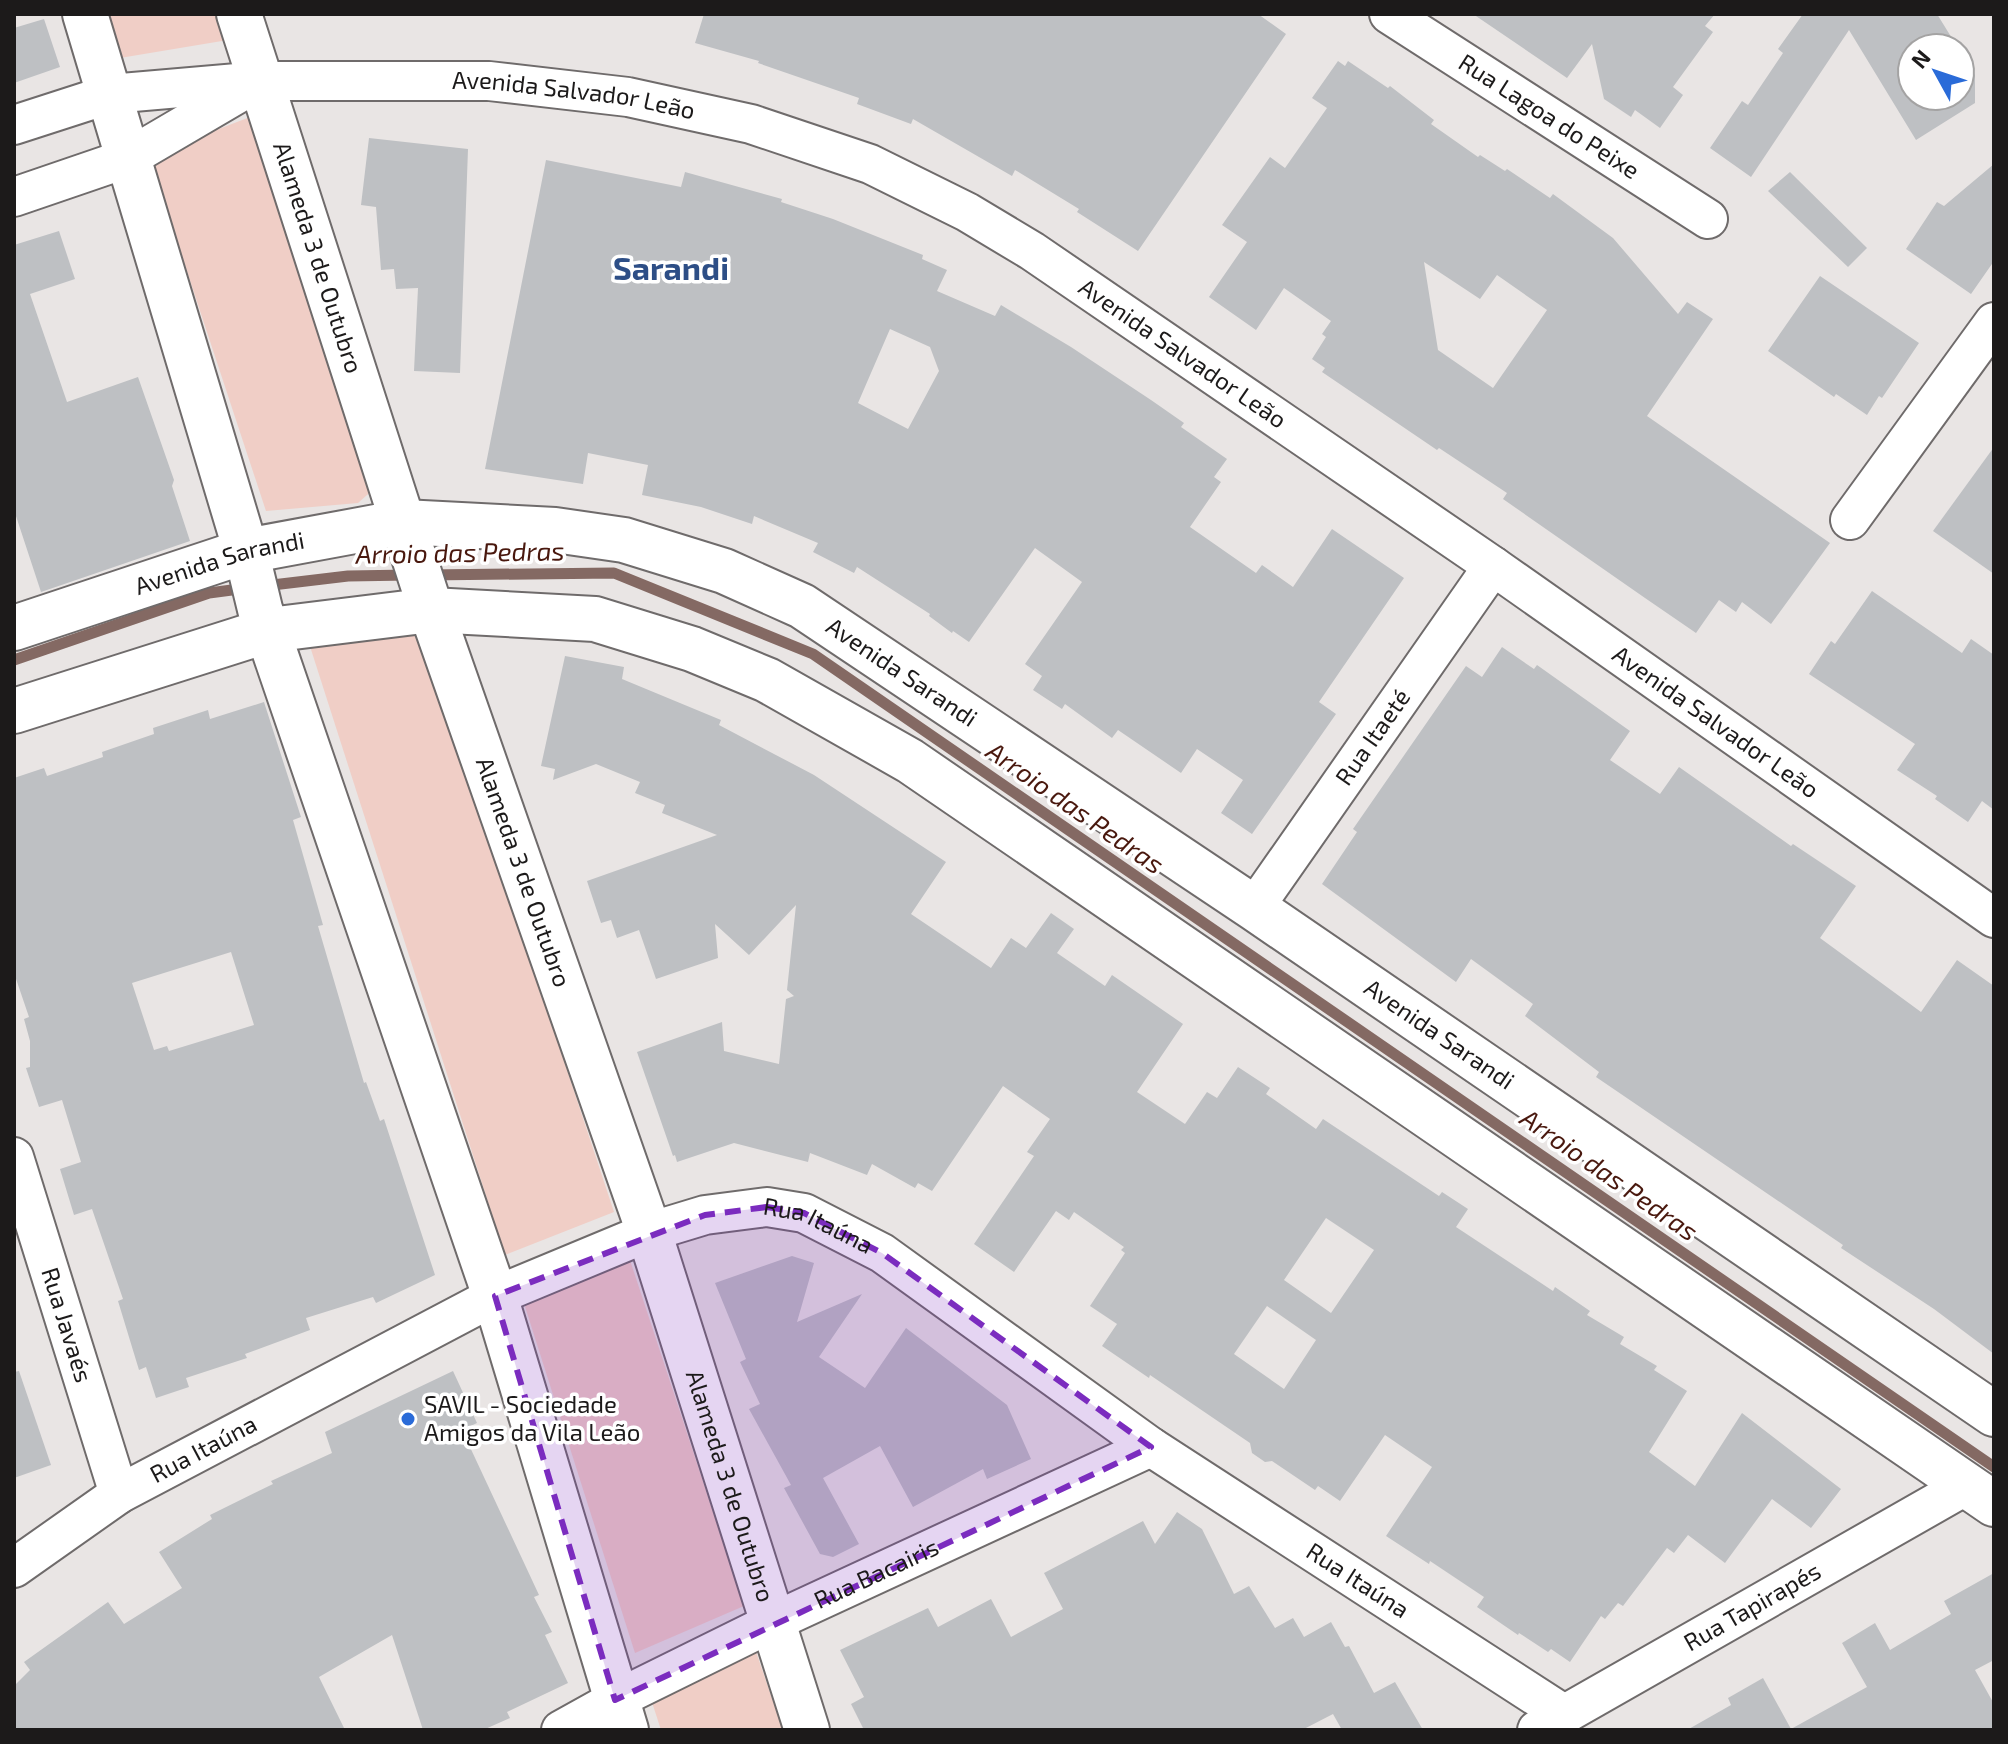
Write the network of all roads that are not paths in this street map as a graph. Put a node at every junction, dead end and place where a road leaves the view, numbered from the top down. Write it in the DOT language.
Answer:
graph roads {
  1 [pos="85,14"];
  2 [pos="239,14"];
  3 [pos="1389,14"];
  4 [pos="260,81"];
  5 [pos="110,94"];
  6 [pos="14,125"];
  7 [pos="128,158"];
  8 [pos="14,197"];
  9 [pos="1708,219"];
  10 [pos="1994,322"];
  11 [pos="1850,520"];
  12 [pos="406,532"];
  13 [pos="247,557"];
  14 [pos="1493,566"];
  15 [pos="429,601"];
  16 [pos="264,620"];
  17 [pos="14,628"];
  18 [pos="14,711"];
  19 [pos="1254,908"];
  20 [pos="1994,918"];
  21 [pos="14,1157"];
  22 [pos="649,1232"];
  23 [pos="495,1296"];
  24 [pos="1994,1414"];
  25 [pos="1151,1447"];
  26 [pos="119,1494"];
  27 [pos="1981,1494"];
  28 [pos="14,1568"];
  29 [pos="773,1622"];
  30 [pos="620,1715"];
  31 [pos="1551,1723"];
  32 [pos="561,1730"];
  33 [pos="807,1730"];
  1 -- 5 [label="street"];
  2 -- 4 [label="street, Alameda 3 de Outubro"];
  3 -- 9 [label="street, Rua Lagoa do Peixe"];
  4 -- 5 [label="street, Avenida Salvador Leão"];
  4 -- 7 [label="street"];
  4 -- 12 [label="street, Alameda 3 de Outubro"];
  4 -- 14 [label="street, Avenida Salvador Leão"];
  5 -- 6 [label="street, Avenida Salvador Leão"];
  5 -- 7 [label="street"];
  7 -- 8 [label="street"];
  7 -- 13 [label="street"];
  10 -- 11 [label="street"];
  12 -- 13 [label="street, Avenida Sarandi"];
  12 -- 15 [label="street, Alameda 3 de Outubro"];
  12 -- 19 [label="street, Avenida Sarandi"];
  13 -- 16 [label="street"];
  13 -- 17 [label="street, Avenida Sarandi"];
  14 -- 19 [label="street, Rua Itaeté"];
  14 -- 20 [label="street, Avenida Salvador Leão"];
  15 -- 16 [label="street"];
  15 -- 22 [label="street, Alameda 3 de Outubro"];
  15 -- 27 [label="street"];
  16 -- 18 [label="street"];
  16 -- 23 [label="street"];
  19 -- 24 [label="street, Avenida Sarandi"];
  21 -- 26 [label="street, Rua Javaés"];
  22 -- 23 [label="street, Rua Itaúna"];
  22 -- 25 [label="street, Rua Itaúna"];
  22 -- 29 [label="street, Alameda 3 de Outubro"];
  23 -- 26 [label="street, Rua Itaúna"];
  23 -- 30 [label="street"];
  25 -- 29 [label="street, Rua Bacairis"];
  25 -- 31 [label="street, Rua Itaúna"];
  26 -- 28 [label="street, Rua Itaúna"];
  27 -- 31 [label="street, Rua Tapirapés"];
  29 -- 30 [label="street, Rua Bacairis"];
  29 -- 33 [label="street, Alameda 3 de Outubro"];
  30 -- 32 [label="street, Rua Bacairis"];
}
